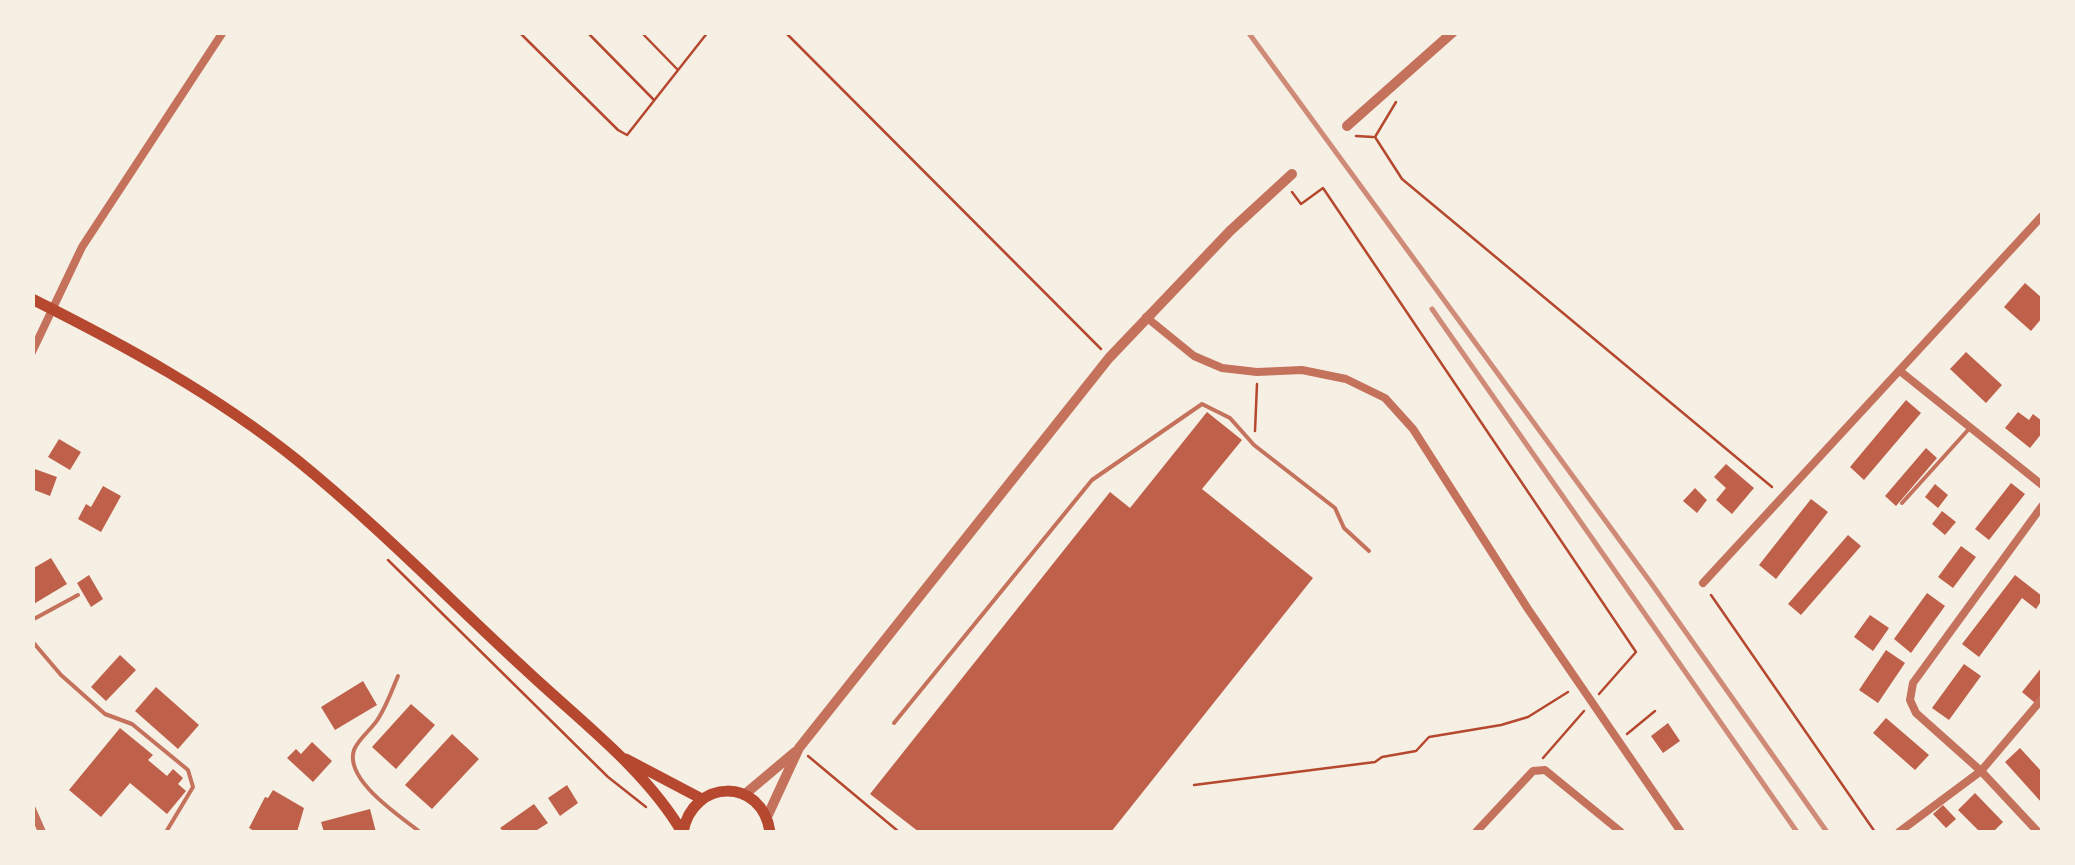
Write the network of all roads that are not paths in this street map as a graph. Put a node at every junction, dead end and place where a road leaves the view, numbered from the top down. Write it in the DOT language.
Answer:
graph roads {
  1 [pos="223,32"];
  2 [pos="1453,32"];
  3 [pos="1347,126"];
  4 [pos="1292,174"];
  5 [pos="2042,216"];
  6 [pos="32,298"];
  7 [pos="52,308"];
  8 [pos="1146,317"];
  9 [pos="32,352"];
  10 [pos="1900,371"];
  11 [pos="1972,427"];
  12 [pos="2042,485"];
  13 [pos="1902,504"];
  14 [pos="2042,506"];
  15 [pos="1369,551"];
  16 [pos="1703,583"];
  17 [pos="78,596"];
  18 [pos="32,620"];
  19 [pos="32,641"];
  20 [pos="398,676"];
  21 [pos="2042,699"];
  22 [pos="894,724"];
  23 [pos="799,748"];
  24 [pos="612,750"];
  25 [pos="1981,771"];
  26 [pos="744,795"];
  27 [pos="702,798"];
  28 [pos="32,809"];
  29 [pos="766,817"];
  30 [pos="42,832"];
  31 [pos="166,832"];
  32 [pos="420,832"];
  33 [pos="683,832"];
  34 [pos="770,832"];
  35 [pos="1476,832"];
  36 [pos="1622,832"];
  37 [pos="1682,832"];
  38 [pos="1899,832"];
  39 [pos="2038,832"];
  1 -- 7 [label="street"];
  2 -- 3 [label="street"];
  4 -- 8 [label="street"];
  5 -- 10 [label="street"];
  6 -- 7 [label="main road"];
  7 -- 9 [label="street"];
  7 -- 24 [label="main road"];
  8 -- 23 [label="street"];
  8 -- 37 [label="street"];
  10 -- 11 [label="street"];
  10 -- 16 [label="street"];
  11 -- 12 [label="street"];
  11 -- 13 [label="lane"];
  14 -- 25 [label="street"];
  15 -- 22 [label="lane"];
  17 -- 18 [label="lane"];
  19 -- 31 [label="lane"];
  20 -- 32 [label="lane"];
  21 -- 25 [label="street"];
  23 -- 26 [label="street"];
  23 -- 29 [label="street"];
  24 -- 27 [label="main road"];
  24 -- 33 [label="main road"];
  25 -- 38 [label="street"];
  25 -- 39 [label="street"];
  26 -- 27 [label="main road"];
  26 -- 29 [label="main road"];
  27 -- 33 [label="main road"];
  28 -- 30 [label="street"];
  29 -- 34 [label="main road"];
  35 -- 36 [label="street"];
}
